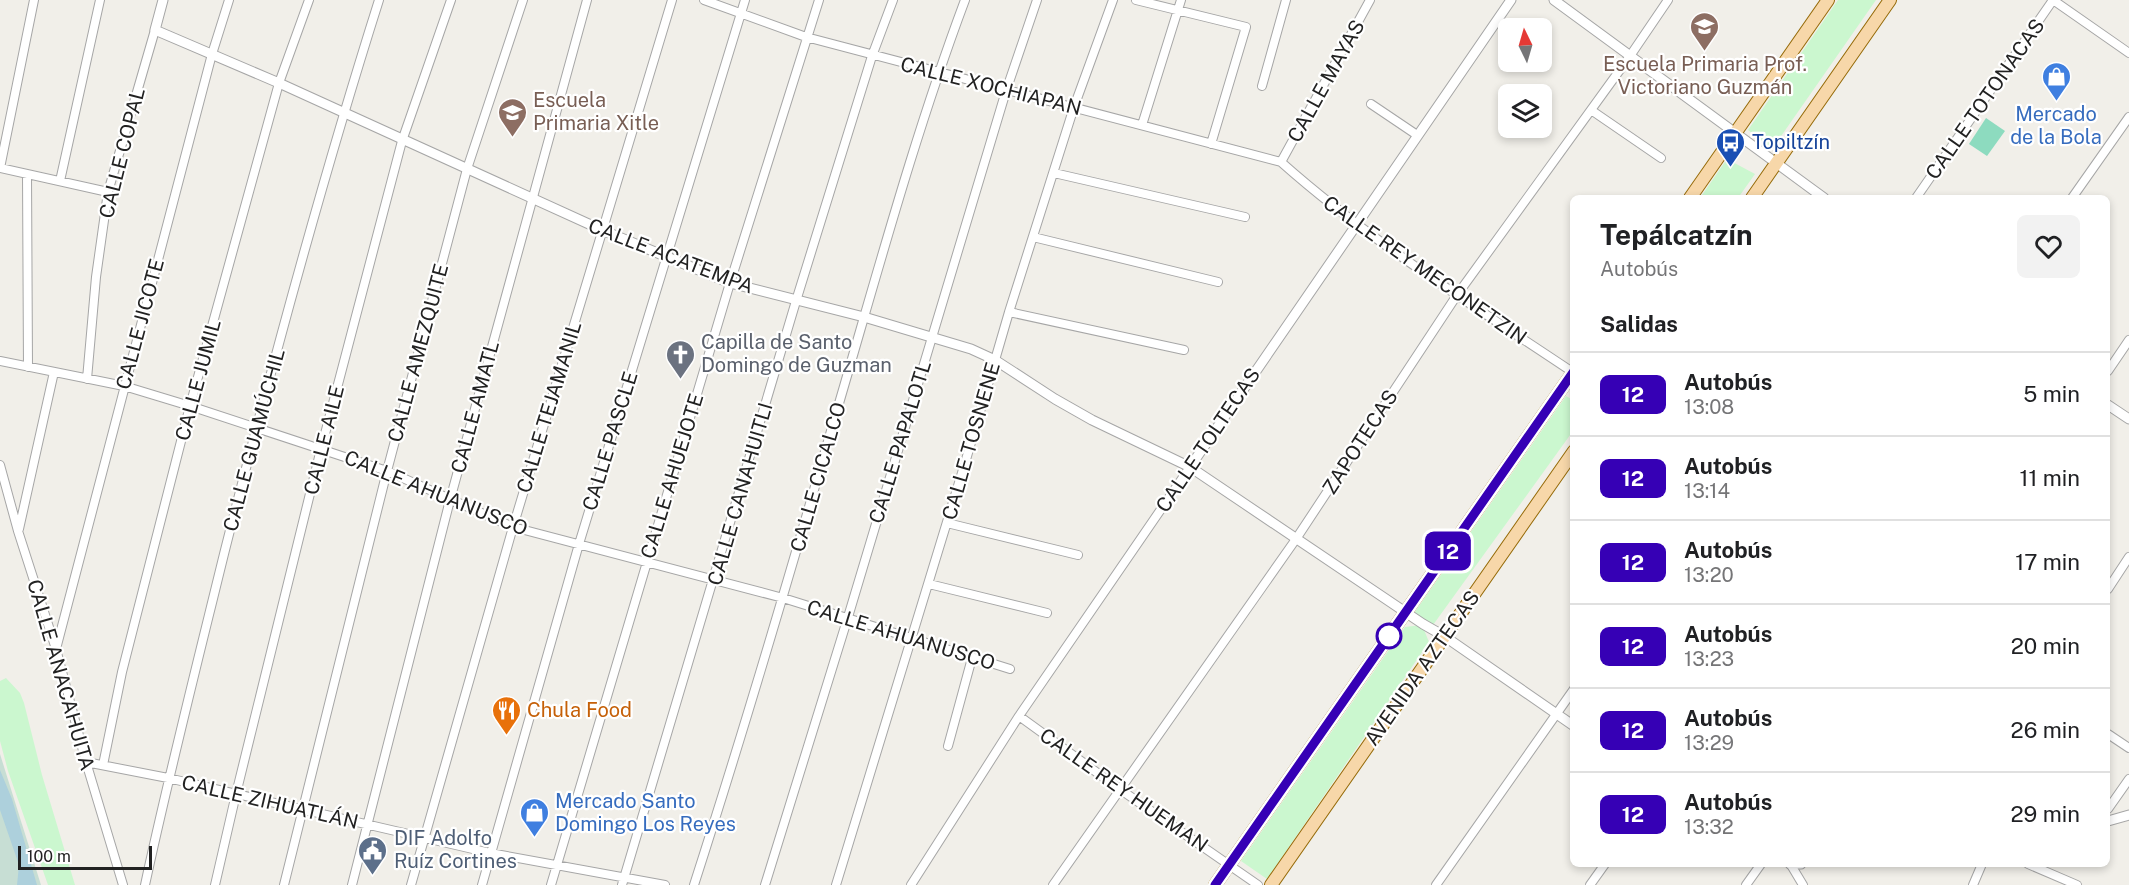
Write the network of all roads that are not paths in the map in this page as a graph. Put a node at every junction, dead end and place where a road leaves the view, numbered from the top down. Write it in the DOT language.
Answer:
graph roads {
  1 [pos="34,0"];
  2 [pos="100,0"];
  3 [pos="163,0"];
  4 [pos="230,0"];
  5 [pos="309,0"];
  6 [pos="379,0"];
  7 [pos="451,0"];
  8 [pos="523,0"];
  9 [pos="587,0"];
  10 [pos="672,0"];
  11 [pos="704,0"];
  12 [pos="746,0"];
  13 [pos="819,0"];
  14 [pos="893,0"];
  15 [pos="965,0"];
  16 [pos="1036,0"];
  17 [pos="1113,0"];
  18 [pos="1136,0"];
  19 [pos="1181,0"];
  20 [pos="1286,0"];
  21 [pos="1370,0"];
  22 [pos="1511,0"];
  23 [pos="1554,0"];
  24 [pos="1668,0"];
  25 [pos="1828,0"];
  26 [pos="1890,0"];
  27 [pos="2053,0"];
  28 [pos="1178,9"];
  29 [pos="740,15"];
  30 [pos="155,30"];
  31 [pos="806,37"];
  32 [pos="2129,53"];
  33 [pos="212,54"];
  34 [pos="872,56"];
  35 [pos="1630,56"];
  36 [pos="938,73"];
  37 [pos="279,83"];
  38 [pos="1262,86"];
  39 [pos="1006,91"];
  40 [pos="1371,104"];
  41 [pos="1074,107"];
  42 [pos="1591,110"];
  43 [pos="343,113"];
  44 [pos="2129,117"];
  45 [pos="4,124"];
  46 [pos="1142,125"];
  47 [pos="1734,132"];
  48 [pos="1417,135"];
  49 [pos="402,141"];
  50 [pos="1211,144"];
  51 [pos="1661,158"];
  52 [pos="1281,162"];
  53 [pos="1776,163"];
  54 [pos="0,168"];
  55 [pos="467,169"];
  56 [pos="1054,173"];
  57 [pos="27,174"];
  58 [pos="60,181"];
  59 [pos="108,192"];
  60 [pos="1692,195"];
  61 [pos="1754,195"];
  62 [pos="1820,195"];
  63 [pos="1918,195"];
  64 [pos="2074,195"];
  65 [pos="531,199"];
  66 [pos="1245,217"];
  67 [pos="1356,224"];
  68 [pos="602,230"];
  69 [pos="1033,237"];
  70 [pos="665,257"];
  71 [pos="1218,282"];
  72 [pos="730,284"];
  73 [pos="1457,295"];
  74 [pos="796,301"];
  75 [pos="1009,312"];
  76 [pos="864,317"];
  77 [pos="931,337"];
  78 [pos="2129,340"];
  79 [pos="1184,350"];
  80 [pos="995,360"];
  81 [pos="0,361"];
  82 [pos="28,367"];
  83 [pos="2110,368"];
  84 [pos="1570,370"];
  85 [pos="54,372"];
  86 [pos="1570,376"];
  87 [pos="87,379"];
  88 [pos="124,386"];
  89 [pos="190,406"];
  90 [pos="2110,406"];
  91 [pos="2129,419"];
  92 [pos="256,429"];
  93 [pos="321,449"];
  94 [pos="1570,457"];
  95 [pos="0,465"];
  96 [pos="1190,467"];
  97 [pos="387,471"];
  98 [pos="450,500"];
  99 [pos="947,523"];
  100 [pos="513,527"];
  101 [pos="18,531"];
  102 [pos="1296,539"];
  103 [pos="579,544"];
  104 [pos="1078,555"];
  105 [pos="2129,557"];
  106 [pos="646,561"];
  107 [pos="714,581"];
  108 [pos="929,584"];
  109 [pos="2110,587"];
  110 [pos="783,598"];
  111 [pos="1406,612"];
  112 [pos="1047,613"];
  113 [pos="848,617"];
  114 [pos="1444,636"];
  115 [pos="911,639"];
  116 [pos="56,650"];
  117 [pos="972,658"];
  118 [pos="1010,669"];
  119 [pos="1570,695"];
  120 [pos="1556,714"];
  121 [pos="1019,716"];
  122 [pos="1570,723"];
  123 [pos="2110,735"];
  124 [pos="948,746"];
  125 [pos="2129,748"];
  126 [pos="86,762"];
  127 [pos="103,765"];
  128 [pos="168,778"];
  129 [pos="2129,779"];
  130 [pos="1121,790"];
  131 [pos="236,794"];
  132 [pos="2110,806"];
  133 [pos="303,809"];
  134 [pos="2129,815"];
  135 [pos="2110,820"];
  136 [pos="367,824"];
  137 [pos="423,837"];
  138 [pos="490,853"];
  139 [pos="556,864"];
  140 [pos="1229,865"];
  141 [pos="1603,867"];
  142 [pos="1759,867"];
  143 [pos="1796,867"];
  144 [pos="1981,867"];
  145 [pos="2034,867"];
  146 [pos="623,881"];
  147 [pos="2062,882"];
  148 [pos="1805,884"];
  149 [pos="123,885"];
  150 [pos="145,885"];
  151 [pos="215,885"];
  152 [pos="284,885"];
  153 [pos="352,885"];
  154 [pos="411,885"];
  155 [pos="482,885"];
  156 [pos="551,885"];
  157 [pos="665,885"];
  158 [pos="694,885"];
  159 [pos="765,885"];
  160 [pos="836,885"];
  161 [pos="911,885"];
  162 [pos="1053,885"];
  163 [pos="1215,885"];
  164 [pos="1258,885"];
  165 [pos="1271,885"];
  166 [pos="1436,885"];
  167 [pos="1590,885"];
  168 [pos="1746,885"];
  169 [pos="1973,885"];
  170 [pos="2078,885"];
  1 -- 45 [label="street"];
  2 -- 58 [label="street"];
  3 -- 30 [label="street, CALLE COPAL"];
  4 -- 33 [label="street, CALLE JICOTE"];
  5 -- 37 [label="street, CALLE JUMIL"];
  6 -- 43 [label="street, CALLE GUAMÚCHIL"];
  7 -- 49 [label="street, CALLE AILE"];
  8 -- 55 [label="street, CALLE AMEZQUITE"];
  9 -- 65 [label="street, CALLE AMATL"];
  10 -- 68 [label="street, CALLE TEJAMANIL"];
  11 -- 29 [label="street, CALLE XOCHIAPAN"];
  12 -- 29 [label="street, CALLE PASCLE"];
  13 -- 31 [label="street, CALLE AHUEJOTE"];
  14 -- 34 [label="street, CALLE CANAHUITLI"];
  15 -- 36 [label="street, CALLE CICALCO"];
  16 -- 39 [label="street, CALLE PAPALOTL"];
  17 -- 41 [label="street, CALLE TOSNENE"];
  18 -- 28 [label="street"];
  19 -- 28 [label="street"];
  20 -- 38 [label="street"];
  21 -- 52 [label="street, CALLE MAYAS"];
  22 -- 48 [label="street, CALLE TOLTECAS"];
  23 -- 35 [label="street"];
  24 -- 35 [label="street, ZAPOTECAS"];
  25 -- 47 [label="main road"];
  26 -- 53 [label="main road"];
  27 -- 32 [label="street"];
  27 -- 63 [label="street, CALLE TOTONACAS"];
  28 -- 46 [label="street"];
  28 -- 50 [label="street"];
  29 -- 31 [label="street, CALLE XOCHIAPAN"];
  29 -- 70 [label="street, CALLE PASCLE"];
  30 -- 33 [label="street, CALLE ACATEMPA"];
  30 -- 59 [label="street, CALLE COPAL"];
  31 -- 34 [label="street, CALLE XOCHIAPAN"];
  31 -- 72 [label="street, CALLE AHUEJOTE"];
  33 -- 37 [label="street, CALLE ACATEMPA"];
  33 -- 88 [label="street, CALLE JICOTE"];
  34 -- 36 [label="street, CALLE XOCHIAPAN"];
  34 -- 74 [label="street, CALLE CANAHUITLI"];
  35 -- 42 [label="street, ZAPOTECAS"];
  35 -- 47 [label="street"];
  36 -- 39 [label="street, CALLE XOCHIAPAN"];
  36 -- 76 [label="street, CALLE CICALCO"];
  37 -- 43 [label="street, CALLE ACATEMPA"];
  37 -- 89 [label="street, CALLE JUMIL"];
  39 -- 41 [label="street, CALLE XOCHIAPAN"];
  39 -- 77 [label="street, CALLE PAPALOTL"];
  40 -- 48 [label="street"];
  41 -- 46 [label="street, CALLE XOCHIAPAN"];
  41 -- 56 [label="street, CALLE TOSNENE"];
  42 -- 51 [label="street"];
  42 -- 73 [label="street, ZAPOTECAS"];
  43 -- 49 [label="street, CALLE ACATEMPA"];
  43 -- 92 [label="street, CALLE GUAMÚCHIL"];
  44 -- 64 [label="street"];
  45 -- 54 [label="street"];
  46 -- 50 [label="street, CALLE XOCHIAPAN"];
  47 -- 53 [label="street"];
  47 -- 60 [label="main road"];
  48 -- 67 [label="street, CALLE TOLTECAS"];
  49 -- 55 [label="street, CALLE ACATEMPA"];
  49 -- 93 [label="street, CALLE AILE"];
  50 -- 52 [label="street, CALLE XOCHIAPAN"];
  52 -- 67 [label="street, CALLE REY MECONETZIN"];
  53 -- 61 [label="main road"];
  53 -- 62 [label="street"];
  54 -- 57 [label="street"];
  55 -- 65 [label="street, CALLE ACATEMPA"];
  55 -- 97 [label="street, CALLE AMEZQUITE"];
  56 -- 66 [label="street"];
  56 -- 69 [label="street, CALLE TOSNENE"];
  57 -- 58 [label="street"];
  57 -- 82 [label="street"];
  58 -- 59 [label="street"];
  59 -- 87 [label="street, CALLE COPAL"];
  65 -- 68 [label="street, CALLE ACATEMPA"];
  65 -- 98 [label="street, CALLE AMATL"];
  67 -- 73 [label="street, CALLE REY MECONETZIN"];
  67 -- 96 [label="street, CALLE TOLTECAS"];
  68 -- 70 [label="street, CALLE ACATEMPA"];
  68 -- 100 [label="street, CALLE TEJAMANIL"];
  69 -- 71 [label="street"];
  69 -- 75 [label="street, CALLE TOSNENE"];
  70 -- 72 [label="street, CALLE ACATEMPA"];
  70 -- 103 [label="street, CALLE PASCLE"];
  72 -- 74 [label="street, CALLE ACATEMPA"];
  72 -- 106 [label="street, CALLE AHUEJOTE"];
  73 -- 84 [label="street, CALLE REY MECONETZIN"];
  73 -- 102 [label="street, ZAPOTECAS"];
  74 -- 76 [label="street, CALLE ACATEMPA"];
  74 -- 107 [label="street, CALLE CANAHUITLI"];
  75 -- 79 [label="street"];
  75 -- 80 [label="street, CALLE TOSNENE"];
  76 -- 77 [label="street, CALLE ACATEMPA"];
  76 -- 110 [label="street, CALLE CICALCO"];
  77 -- 80 [label="street, CALLE ACATEMPA"];
  77 -- 113 [label="street, CALLE PAPALOTL"];
  78 -- 83 [label="street"];
  80 -- 96 [label="street, CALLE ACATEMPA"];
  80 -- 99 [label="street, CALLE TOSNENE"];
  81 -- 82 [label="street, CALLE AHUANUSCO"];
  82 -- 85 [label="street, CALLE AHUANUSCO"];
  85 -- 87 [label="street, CALLE AHUANUSCO"];
  85 -- 101 [label="street"];
  86 -- 111 [label="main road"];
  87 -- 88 [label="street, CALLE AHUANUSCO"];
  88 -- 89 [label="street, CALLE AHUANUSCO"];
  88 -- 116 [label="street, CALLE JICOTE"];
  89 -- 92 [label="street, CALLE AHUANUSCO"];
  89 -- 127 [label="street, CALLE JUMIL"];
  90 -- 91 [label="street"];
  92 -- 93 [label="street, CALLE AHUANUSCO"];
  92 -- 128 [label="street, CALLE GUAMÚCHIL"];
  93 -- 97 [label="street, CALLE AHUANUSCO"];
  93 -- 131 [label="street, CALLE AILE"];
  94 -- 114 [label="main road, AVENIDA AZTECAS"];
  95 -- 101 [label="street, CALLE ANACAHUITA"];
  96 -- 102 [label="street, CALLE ACATEMPA"];
  96 -- 121 [label="street, CALLE TOLTECAS"];
  97 -- 98 [label="street, CALLE AHUANUSCO"];
  97 -- 133 [label="street, CALLE AMEZQUITE"];
  98 -- 100 [label="street, CALLE AHUANUSCO"];
  98 -- 136 [label="street, CALLE AMATL"];
  99 -- 104 [label="street"];
  99 -- 108 [label="street, CALLE TOSNENE"];
  100 -- 103 [label="street, CALLE AHUANUSCO"];
  100 -- 137 [label="street, CALLE TEJAMANIL"];
  101 -- 116 [label="street, CALLE ANACAHUITA"];
  102 -- 111 [label="street, CALLE ACATEMPA"];
  102 -- 130 [label="street, ZAPOTECAS"];
  103 -- 106 [label="street, CALLE AHUANUSCO"];
  103 -- 138 [label="street, CALLE PASCLE"];
  105 -- 109 [label="street"];
  106 -- 107 [label="street, CALLE AHUANUSCO"];
  106 -- 139 [label="street, CALLE AHUEJOTE"];
  107 -- 110 [label="street, CALLE AHUANUSCO"];
  107 -- 146 [label="street, CALLE CANAHUITLI"];
  108 -- 112 [label="street"];
  108 -- 115 [label="street, CALLE TOSNENE"];
  110 -- 113 [label="street, CALLE AHUANUSCO"];
  110 -- 158 [label="street, CALLE CICALCO"];
  111 -- 114 [label="street, CALLE ACATEMPA"];
  111 -- 140 [label="main road"];
  113 -- 115 [label="street, CALLE AHUANUSCO"];
  113 -- 159 [label="street, CALLE PAPALOTL"];
  114 -- 120 [label="street, CALLE ACATEMPA"];
  114 -- 165 [label="main road, AVENIDA AZTECAS"];
  115 -- 117 [label="street, CALLE AHUANUSCO"];
  115 -- 160 [label="street, CALLE TOSNENE"];
  116 -- 126 [label="street, CALLE ANACAHUITA"];
  117 -- 118 [label="street, CALLE AHUANUSCO"];
  117 -- 124 [label="street"];
  119 -- 120 [label="street"];
  120 -- 122 [label="street, CALLE ACATEMPA"];
  120 -- 166 [label="street"];
  121 -- 130 [label="street, CALLE REY HUEMAN"];
  121 -- 161 [label="street, CALLE TOLTECAS"];
  123 -- 125 [label="street"];
  126 -- 127 [label="street, CALLE ZIHUATLÁN"];
  126 -- 149 [label="street, CALLE ANACAHUITA"];
  127 -- 128 [label="street, CALLE ZIHUATLÁN"];
  128 -- 131 [label="street, CALLE ZIHUATLÁN"];
  128 -- 150 [label="street, CALLE GUAMÚCHIL"];
  129 -- 132 [label="street"];
  130 -- 140 [label="street, CALLE REY HUEMAN"];
  130 -- 162 [label="street, ZAPOTECAS"];
  131 -- 133 [label="street, CALLE ZIHUATLÁN"];
  131 -- 151 [label="street, CALLE AILE"];
  133 -- 136 [label="street, CALLE ZIHUATLÁN"];
  133 -- 152 [label="street, CALLE AMEZQUITE"];
  134 -- 135 [label="street"];
  136 -- 137 [label="street, CALLE ZIHUATLÁN"];
  136 -- 153 [label="street, CALLE AMATL"];
  137 -- 138 [label="street, CALLE ZIHUATLÁN"];
  137 -- 154 [label="street, CALLE TEJAMANIL"];
  138 -- 139 [label="street, CALLE ZIHUATLÁN"];
  138 -- 155 [label="street, CALLE PASCLE"];
  139 -- 146 [label="street, CALLE ZIHUATLÁN"];
  139 -- 156 [label="street, CALLE AHUEJOTE"];
  140 -- 163 [label="main road"];
  140 -- 164 [label="street, CALLE REY HUEMAN"];
  141 -- 167 [label="street"];
  142 -- 168 [label="street"];
  143 -- 148 [label="street"];
  144 -- 169 [label="street"];
  145 -- 147 [label="street"];
  146 -- 157 [label="street, CALLE ZIHUATLÁN"];
  147 -- 170 [label="street"];
}
